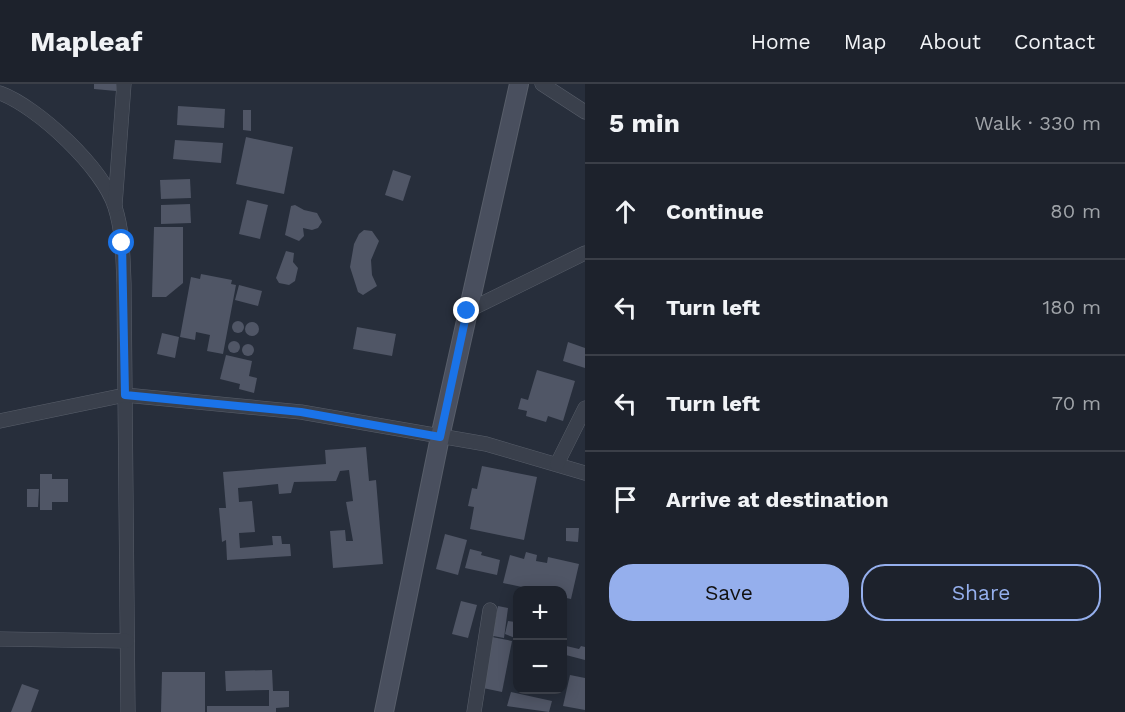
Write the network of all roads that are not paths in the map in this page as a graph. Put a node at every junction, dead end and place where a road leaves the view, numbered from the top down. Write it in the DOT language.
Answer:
graph roads {
  1 [pos="124,84"];
  2 [pos="519,84"];
  3 [pos="542,84"];
  4 [pos="0,93"];
  5 [pos="585,112"];
  6 [pos="115,206"];
  7 [pos="585,253"];
  8 [pos="467,311"];
  9 [pos="125,395"];
  10 [pos="585,408"];
  11 [pos="0,421"];
  12 [pos="440,437"];
  13 [pos="556,464"];
  14 [pos="585,473"];
  15 [pos="490,610"];
  16 [pos="0,639"];
  17 [pos="127,641"];
  18 [pos="128,712"];
  19 [pos="384,712"];
  20 [pos="474,712"];
  1 -- 6 [label="street"];
  2 -- 8 [label="street"];
  3 -- 5 [label="street"];
  4 -- 6 [label="street"];
  6 -- 9 [label="street"];
  7 -- 8 [label="street"];
  8 -- 12 [label="street"];
  9 -- 11 [label="street"];
  9 -- 12 [label="street"];
  9 -- 17 [label="street"];
  10 -- 13 [label="street"];
  12 -- 13 [label="street"];
  12 -- 19 [label="street"];
  13 -- 14 [label="street"];
  15 -- 20 [label="street"];
  16 -- 17 [label="street"];
  17 -- 18 [label="street"];
}
